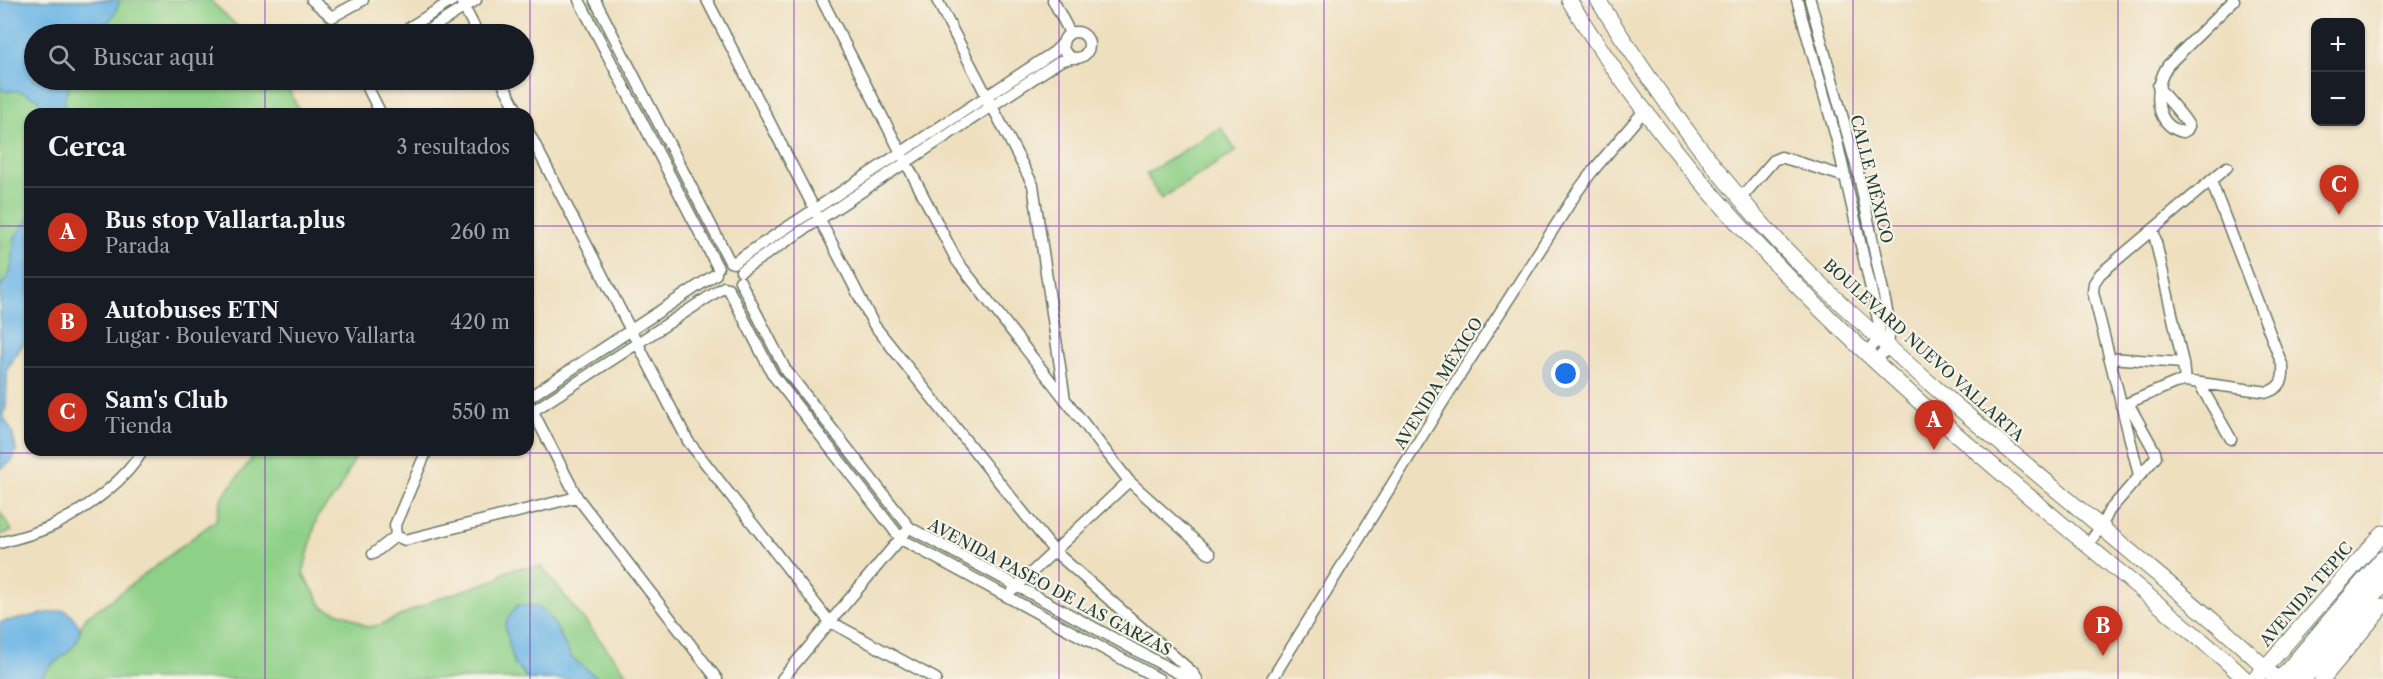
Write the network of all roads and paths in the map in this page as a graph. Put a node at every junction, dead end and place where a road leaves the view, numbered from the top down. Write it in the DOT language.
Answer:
graph roads {
  1 [pos="312,0"];
  2 [pos="363,0"];
  3 [pos="453,0"];
  4 [pos="476,0"];
  5 [pos="579,0"];
  6 [pos="595,0"];
  7 [pos="707,0"];
  8 [pos="822,0"];
  9 [pos="937,0"];
  10 [pos="1053,0"];
  11 [pos="1569,0"];
  12 [pos="1598,0"];
  13 [pos="1797,0"];
  14 [pos="1810,0"];
  15 [pos="2235,0"];
  16 [pos="462,4"];
  17 [pos="415,24"];
  18 [pos="435,24"];
  19 [pos="473,24"];
  20 [pos="1070,33"];
  21 [pos="1063,43"];
  22 [pos="1072,58"];
  23 [pos="2158,86"];
  24 [pos="369,90"];
  25 [pos="506,90"];
  26 [pos="989,101"];
  27 [pos="378,108"];
  28 [pos="516,108"];
  29 [pos="1643,112"];
  30 [pos="534,143"];
  31 [pos="903,158"];
  32 [pos="2227,167"];
  33 [pos="1846,177"];
  34 [pos="2211,181"];
  35 [pos="1741,198"];
  36 [pos="817,214"];
  37 [pos="2153,229"];
  38 [pos="736,269"];
  39 [pos="717,271"];
  40 [pos="726,287"];
  41 [pos="630,331"];
  42 [pos="1883,342"];
  43 [pos="637,343"];
  44 [pos="1870,358"];
  45 [pos="2109,358"];
  46 [pos="2183,363"];
  47 [pos="2185,381"];
  48 [pos="2199,383"];
  49 [pos="534,400"];
  50 [pos="534,401"];
  51 [pos="1065,401"];
  52 [pos="2124,404"];
  53 [pos="534,411"];
  54 [pos="2231,439"];
  55 [pos="140,456"];
  56 [pos="424,456"];
  57 [pos="2139,475"];
  58 [pos="1129,481"];
  59 [pos="577,497"];
  60 [pos="2101,527"];
  61 [pos="910,528"];
  62 [pos="2383,533"];
  63 [pos="396,536"];
  64 [pos="901,539"];
  65 [pos="0,543"];
  66 [pos="2088,544"];
  67 [pos="1054,551"];
  68 [pos="374,554"];
  69 [pos="1209,554"];
  70 [pos="2383,560"];
  71 [pos="2383,582"];
  72 [pos="1017,586"];
  73 [pos="1008,595"];
  74 [pos="2383,606"];
  75 [pos="829,621"];
  76 [pos="1170,653"];
  77 [pos="2228,662"];
  78 [pos="2335,664"];
  79 [pos="1163,665"];
  80 [pos="2260,673"];
  81 [pos="717,679"];
  82 [pos="782,679"];
  83 [pos="936,679"];
  84 [pos="1159,679"];
  85 [pos="1189,679"];
  86 [pos="1197,679"];
  87 [pos="1272,679"];
  88 [pos="2234,679"];
  89 [pos="2245,679"];
  90 [pos="2277,679"];
  91 [pos="2282,679"];
  92 [pos="2302,679"];
  93 [pos="2322,679"];
  94 [pos="2329,679"];
  1 -- 2 [label="street"];
  3 -- 17 [label="street"];
  4 -- 16 [label="street"];
  5 -- 39 [label="street"];
  6 -- 38 [label="street, AVENIDA PASEO DE LAS GARZAS"];
  7 -- 36 [label="street"];
  8 -- 31 [label="street"];
  9 -- 26 [label="street"];
  10 -- 20 [label="street"];
  11 -- 29 [label="main road"];
  12 -- 35 [label="main road, BOULEVARD NUEVO VALLARTA"];
  13 -- 33 [label="street, CALLE MÉXICO"];
  14 -- 42 [label="street, CALLE MÉXICO"];
  15 -- 23 [label="street"];
  16 -- 18 [label="street"];
  16 -- 19 [label="street"];
  20 -- 21 [label="street"];
  20 -- 22 [label="street"];
  21 -- 22 [label="street"];
  21 -- 26 [label="street"];
  22 -- 26 [label="street"];
  24 -- 27 [label="street"];
  25 -- 28 [label="street"];
  26 -- 31 [label="street"];
  26 -- 51 [label="street"];
  29 -- 44 [label="main road"];
  29 -- 87 [label="street, AVENIDA MÉXICO"];
  30 -- 41 [label="street"];
  31 -- 36 [label="street"];
  31 -- 51 [label="street"];
  32 -- 34 [label="street"];
  33 -- 35 [label="street"];
  33 -- 42 [label="street, CALLE MÉXICO"];
  34 -- 37 [label="street"];
  34 -- 48 [label="street"];
  35 -- 42 [label="main road, BOULEVARD NUEVO VALLARTA"];
  36 -- 38 [label="street"];
  36 -- 67 [label="street"];
  37 -- 45 [label="street"];
  37 -- 46 [label="street"];
  38 -- 39 [label="street"];
  38 -- 40 [label="street"];
  38 -- 61 [label="street, AVENIDA PASEO DE LAS GARZAS"];
  39 -- 40 [label="street, AVENIDA PASEO DE LAS GARZAS"];
  39 -- 41 [label="street"];
  40 -- 43 [label="street"];
  40 -- 64 [label="street, AVENIDA PASEO DE LAS GARZAS"];
  41 -- 43 [label="street"];
  41 -- 49 [label="street"];
  42 -- 44 [label="street"];
  42 -- 60 [label="main road, BOULEVARD NUEVO VALLARTA"];
  43 -- 50 [label="street"];
  43 -- 75 [label="street"];
  44 -- 66 [label="main road"];
  45 -- 46 [label="street"];
  45 -- 52 [label="street"];
  46 -- 47 [label="street"];
  47 -- 48 [label="street"];
  47 -- 52 [label="street"];
  48 -- 54 [label="street"];
  51 -- 58 [label="street"];
  52 -- 57 [label="street"];
  52 -- 57 [label="street"];
  53 -- 59 [label="street"];
  55 -- 65 [label="street"];
  56 -- 63 [label="street"];
  57 -- 60 [label="street"];
  58 -- 67 [label="street"];
  58 -- 69 [label="street"];
  59 -- 63 [label="street"];
  59 -- 81 [label="street"];
  60 -- 66 [label="street"];
  60 -- 80 [label="main road, BOULEVARD NUEVO VALLARTA"];
  61 -- 64 [label="street"];
  61 -- 72 [label="street, AVENIDA PASEO DE LAS GARZAS"];
  62 -- 80 [label="main road, AVENIDA TEPIC"];
  63 -- 68 [label="street"];
  64 -- 73 [label="street, AVENIDA PASEO DE LAS GARZAS"];
  64 -- 75 [label="street"];
  66 -- 77 [label="main road"];
  67 -- 72 [label="street"];
  67 -- 76 [label="street"];
  70 -- 91 [label="highway"];
  71 -- 92 [label="highway"];
  72 -- 73 [label="street"];
  72 -- 79 [label="street, AVENIDA PASEO DE LAS GARZAS"];
  73 -- 84 [label="street, AVENIDA PASEO DE LAS GARZAS"];
  74 -- 78 [label="main road"];
  75 -- 82 [label="street"];
  75 -- 83 [label="street"];
  76 -- 79 [label="street"];
  76 -- 86 [label="street"];
  77 -- 88 [label="main road"];
  77 -- 89 [label="main road"];
  78 -- 93 [label="main road"];
  78 -- 94 [label="main road"];
  79 -- 85 [label="street, AVENIDA PASEO DE LAS GARZAS"];
  80 -- 90 [label="main road, BOULEVARD NUEVO VALLARTA"];
}
